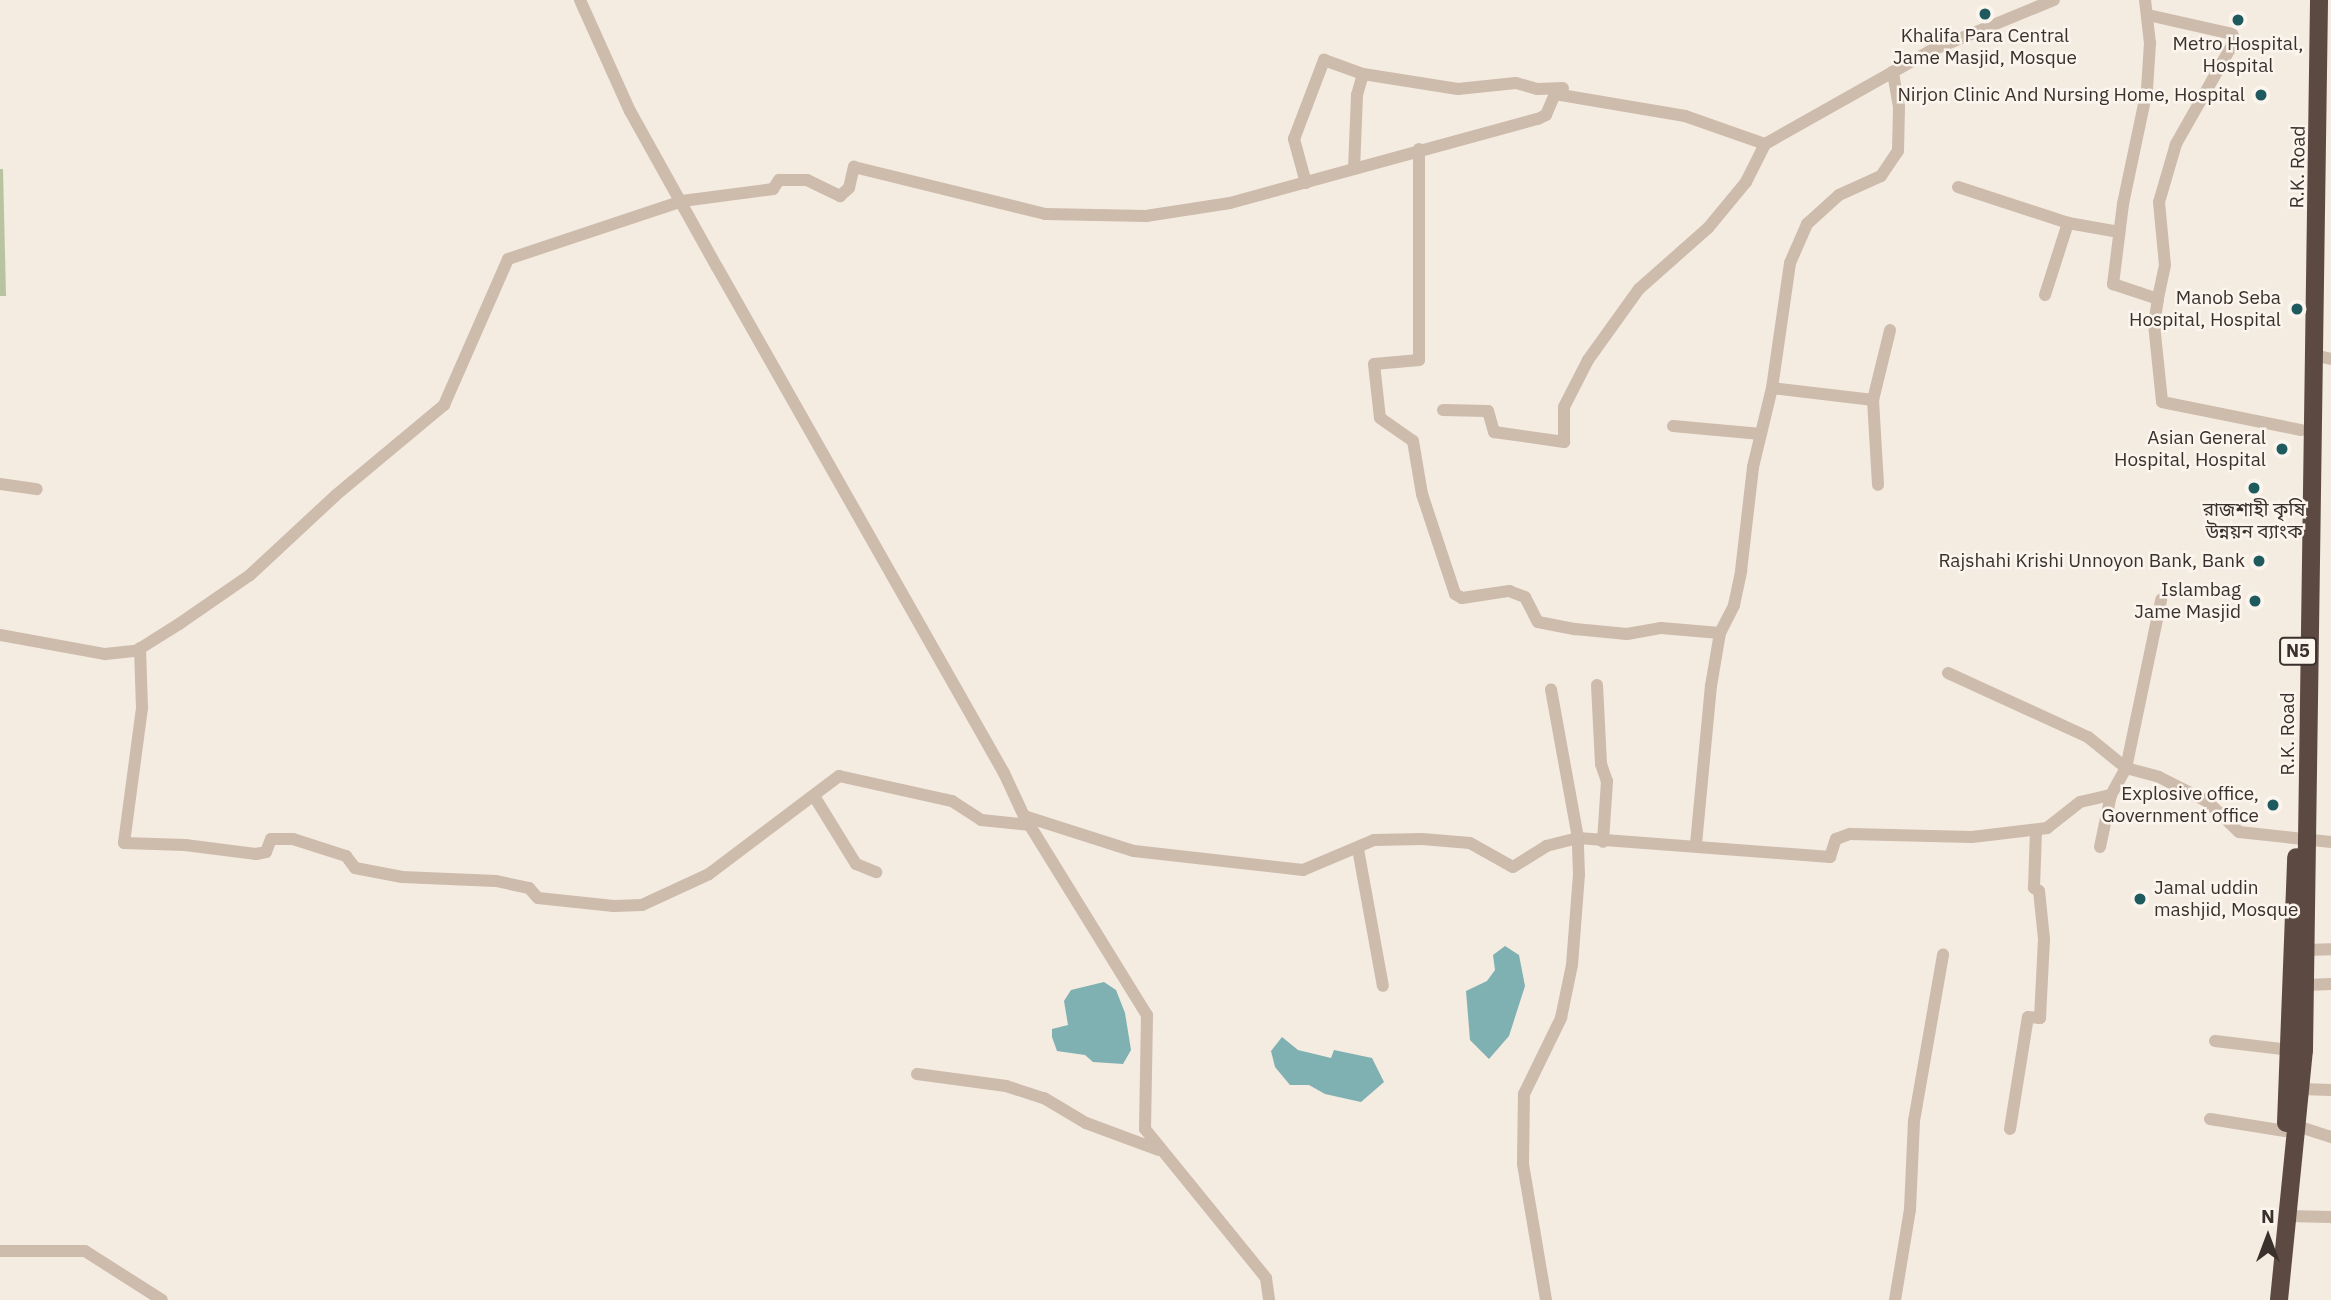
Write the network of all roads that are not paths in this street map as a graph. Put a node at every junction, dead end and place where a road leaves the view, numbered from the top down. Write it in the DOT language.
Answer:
graph roads {
  1 [pos="580,0"];
  2 [pos="2054,0"];
  3 [pos="2145,0"];
  4 [pos="2307,0"];
  5 [pos="2319,0"];
  6 [pos="2148,15"];
  7 [pos="1893,72"];
  8 [pos="1363,74"];
  9 [pos="1568,94"];
  10 [pos="1765,144"];
  11 [pos="1419,149"];
  12 [pos="1354,169"];
  13 [pos="1306,183"];
  14 [pos="1958,187"];
  15 [pos="682,201"];
  16 [pos="2068,223"];
  17 [pos="2119,232"];
  18 [pos="2045,295"];
  19 [pos="2158,299"];
  20 [pos="1890,330"];
  21 [pos="2322,357"];
  22 [pos="1772,388"];
  23 [pos="1873,400"];
  24 [pos="1443,410"];
  25 [pos="1673,426"];
  26 [pos="2301,430"];
  27 [pos="1761,434"];
  28 [pos="0,484"];
  29 [pos="1878,485"];
  30 [pos="37,489"];
  31 [pos="2161,600"];
  32 [pos="1720,633"];
  33 [pos="0,635"];
  34 [pos="141,648"];
  35 [pos="1948,673"];
  36 [pos="1597,685"];
  37 [pos="1551,689"];
  38 [pos="2126,768"];
  39 [pos="2111,794"];
  40 [pos="814,796"];
  41 [pos="1027,821"];
  42 [pos="2036,831"];
  43 [pos="1578,838"];
  44 [pos="1603,842"];
  45 [pos="2302,842"];
  46 [pos="2331,842"];
  47 [pos="1696,844"];
  48 [pos="2100,847"];
  49 [pos="1358,849"];
  50 [pos="876,872"];
  51 [pos="2331,949"];
  52 [pos="2306,950"];
  53 [pos="1942,955"];
  54 [pos="2331,984"];
  55 [pos="2305,985"];
  56 [pos="1383,986"];
  57 [pos="2215,1041"];
  58 [pos="2291,1050"];
  59 [pos="917,1074"];
  60 [pos="2302,1088"];
  61 [pos="2331,1090"];
  62 [pos="2210,1119"];
  63 [pos="2291,1128"];
  64 [pos="2010,1129"];
  65 [pos="2331,1137"];
  66 [pos="1159,1150"];
  67 [pos="2287,1216"];
  68 [pos="2331,1217"];
  69 [pos="0,1251"];
  70 [pos="162,1300"];
  71 [pos="1269,1300"];
  72 [pos="1546,1300"];
  73 [pos="1895,1300"];
  74 [pos="2267,1300"];
  75 [pos="2279,1300"];
  1 -- 15 [label="street"];
  2 -- 7 [label="street"];
  3 -- 6 [label="street"];
  4 -- 26 [label="highway, R.K. Road / N5"];
  5 -- 21 [label="highway, R.K. Road / N5"];
  6 -- 17 [label="street"];
  6 -- 19 [label="street"];
  7 -- 10 [label="street"];
  7 -- 22 [label="street"];
  8 -- 9 [label="street"];
  8 -- 12 [label="street"];
  8 -- 13 [label="street"];
  9 -- 10 [label="street"];
  9 -- 11 [label="street"];
  10 -- 24 [label="street"];
  11 -- 12 [label="street"];
  11 -- 32 [label="street"];
  12 -- 13 [label="street"];
  13 -- 15 [label="street"];
  14 -- 16 [label="street"];
  15 -- 34 [label="street"];
  15 -- 41 [label="street"];
  16 -- 17 [label="street"];
  16 -- 18 [label="street"];
  17 -- 19 [label="street"];
  19 -- 26 [label="street"];
  20 -- 23 [label="street"];
  21 -- 45 [label="highway, R.K. Road / N5"];
  22 -- 23 [label="street"];
  22 -- 27 [label="street"];
  23 -- 29 [label="street"];
  25 -- 27 [label="street"];
  26 -- 45 [label="highway, R.K. Road / N5"];
  27 -- 32 [label="street"];
  28 -- 30 [label="street"];
  31 -- 38 [label="street"];
  32 -- 47 [label="street"];
  33 -- 34 [label="street"];
  34 -- 40 [label="street"];
  35 -- 38 [label="street"];
  36 -- 44 [label="street"];
  37 -- 43 [label="street"];
  38 -- 39 [label="street"];
  38 -- 45 [label="street"];
  39 -- 42 [label="street"];
  39 -- 48 [label="street"];
  40 -- 41 [label="street"];
  40 -- 50 [label="street"];
  41 -- 49 [label="street"];
  41 -- 66 [label="street"];
  42 -- 47 [label="street"];
  42 -- 64 [label="street"];
  43 -- 44 [label="street"];
  43 -- 49 [label="street"];
  43 -- 72 [label="street"];
  44 -- 47 [label="street"];
  45 -- 46 [label="street"];
  45 -- 52 [label="highway, R.K. Road / N5"];
  45 -- 58 [label="highway, R.K. Road / N5"];
  49 -- 56 [label="street"];
  51 -- 52 [label="street"];
  52 -- 55 [label="highway, R.K. Road / N5"];
  53 -- 73 [label="street"];
  54 -- 55 [label="street"];
  55 -- 60 [label="highway, R.K. Road / N5"];
  57 -- 58 [label="street"];
  58 -- 63 [label="highway, R.K. Road / N5"];
  59 -- 66 [label="street"];
  60 -- 61 [label="street"];
  60 -- 63 [label="highway, R.K. Road / N5"];
  62 -- 63 [label="street"];
  63 -- 65 [label="street"];
  63 -- 67 [label="highway, R.K. Road / N5"];
  63 -- 74 [label="highway, R.K. Road / N5"];
  66 -- 71 [label="street"];
  67 -- 68 [label="street"];
  67 -- 75 [label="highway, R.K. Road / N5"];
  69 -- 70 [label="street"];
}
